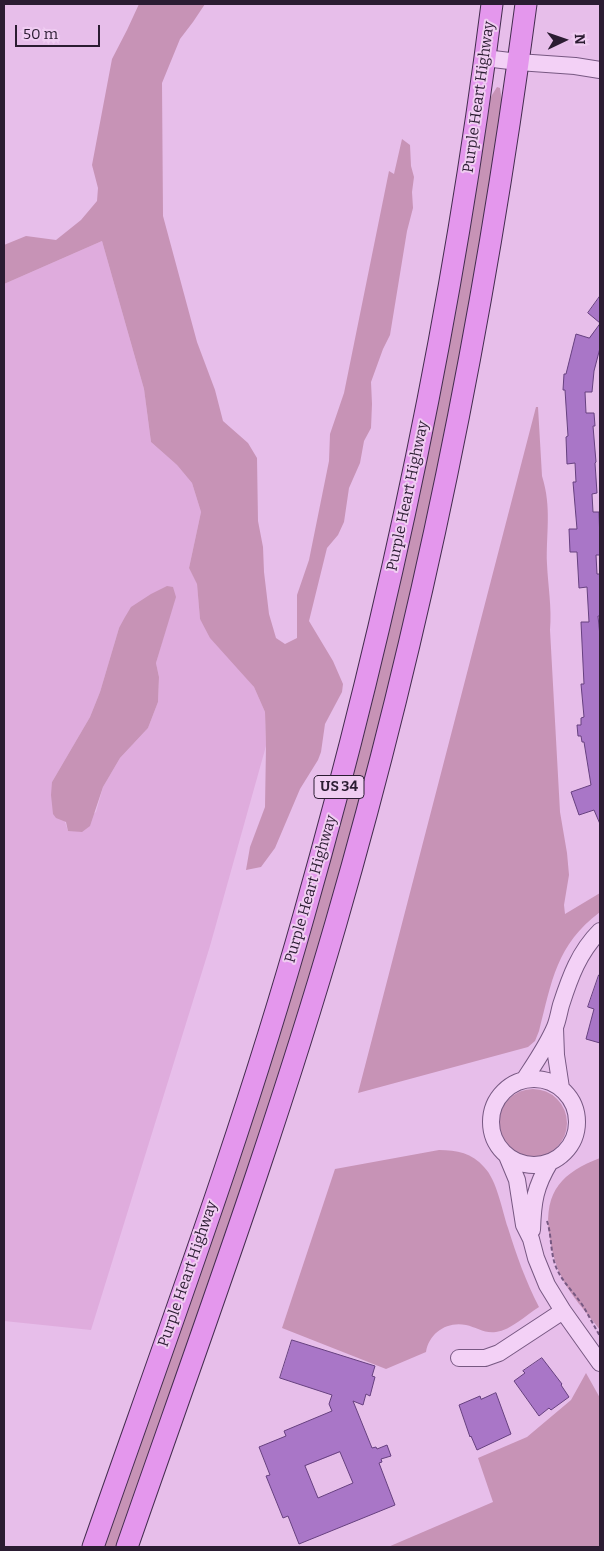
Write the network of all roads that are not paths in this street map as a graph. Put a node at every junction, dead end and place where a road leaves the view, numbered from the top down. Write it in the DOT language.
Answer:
graph roads {
  1 [pos="492,4"];
  2 [pos="526,4"];
  3 [pos="485,58"];
  4 [pos="518,62"];
  5 [pos="600,70"];
  6 [pos="600,931"];
  7 [pos="555,1026"];
  8 [pos="524,1080"];
  9 [pos="561,1088"];
  10 [pos="507,1156"];
  11 [pos="550,1162"];
  12 [pos="531,1239"];
  13 [pos="563,1311"];
  14 [pos="460,1358"];
  15 [pos="600,1363"];
  16 [pos="93,1547"];
  17 [pos="127,1547"];
  1 -- 3 [label="main road, Purple Heart Highway / US 34"];
  2 -- 4 [label="main road, US 34"];
  3 -- 4 [label="street"];
  3 -- 16 [label="main road, Purple Heart Highway / US 34"];
  4 -- 5 [label="street"];
  4 -- 17 [label="main road, US 34"];
  6 -- 7 [label="street"];
  7 -- 8 [label="street"];
  7 -- 9 [label="street"];
  8 -- 9 [label="street"];
  8 -- 10 [label="street"];
  9 -- 11 [label="street"];
  10 -- 11 [label="street"];
  10 -- 12 [label="street"];
  11 -- 12 [label="street"];
  12 -- 13 [label="street"];
  13 -- 14 [label="street"];
  13 -- 15 [label="street"];
}
